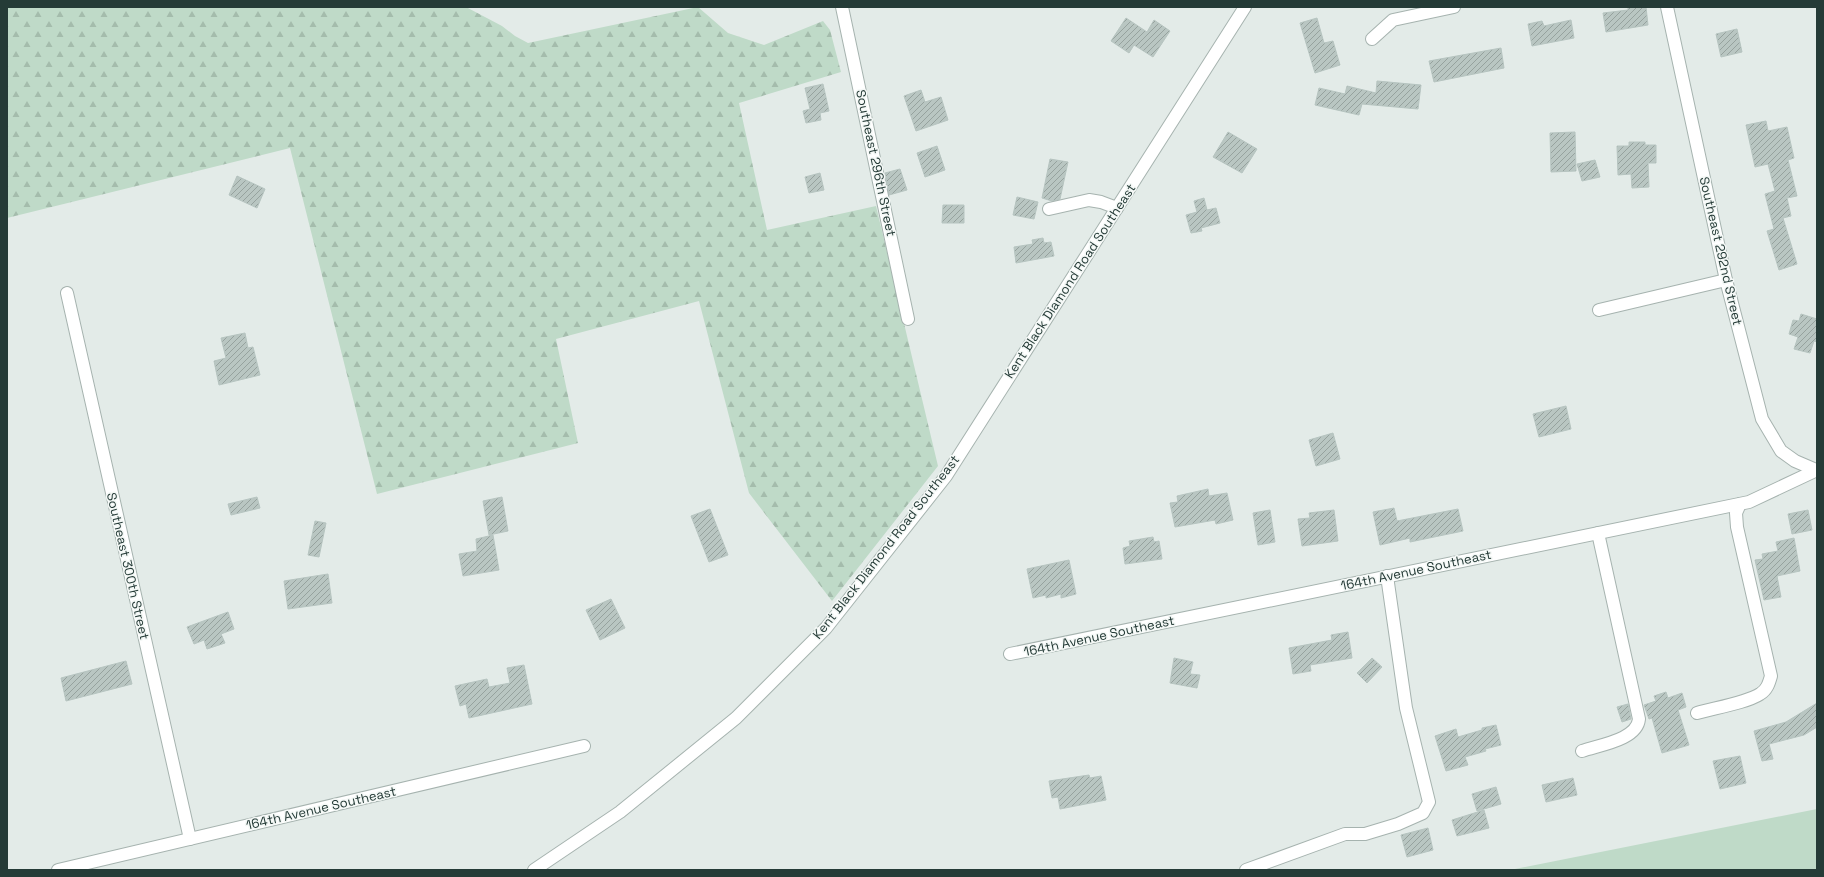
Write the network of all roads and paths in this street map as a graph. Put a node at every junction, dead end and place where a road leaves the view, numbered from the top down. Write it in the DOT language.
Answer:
graph roads {
  1 [pos="842,7"];
  2 [pos="1245,7"];
  3 [pos="1454,7"];
  4 [pos="1667,7"];
  5 [pos="1372,39"];
  6 [pos="1117,208"];
  7 [pos="1049,209"];
  8 [pos="1726,280"];
  9 [pos="67,293"];
  10 [pos="1599,310"];
  11 [pos="908,318"];
  12 [pos="1817,470"];
  13 [pos="1740,504"];
  14 [pos="1598,533"];
  15 [pos="1387,576"];
  16 [pos="1010,654"];
  17 [pos="1697,713"];
  18 [pos="584,746"];
  19 [pos="1582,751"];
  20 [pos="190,839"];
  21 [pos="58,870"];
  22 [pos="535,870"];
  23 [pos="1246,870"];
  1 -- 11 [label="street, Southeast 296th Street"];
  2 -- 6 [label="street, Kent Black Diamond Road Southeast"];
  3 -- 5 [label="street"];
  4 -- 8 [label="street, Southeast 292nd Street"];
  6 -- 7 [label="street"];
  6 -- 22 [label="street, Kent Black Diamond Road Southeast"];
  8 -- 10 [label="street"];
  8 -- 12 [label="street, Southeast 292nd Street"];
  9 -- 20 [label="street, Southeast 300th Street"];
  12 -- 13 [label="street, 164th Avenue Southeast"];
  13 -- 14 [label="street, 164th Avenue Southeast"];
  13 -- 17 [label="street"];
  14 -- 15 [label="street, 164th Avenue Southeast"];
  14 -- 19 [label="street"];
  15 -- 16 [label="street, 164th Avenue Southeast"];
  15 -- 23 [label="street"];
  18 -- 20 [label="street, 164th Avenue Southeast"];
  20 -- 21 [label="street, 164th Avenue Southeast"];
}
